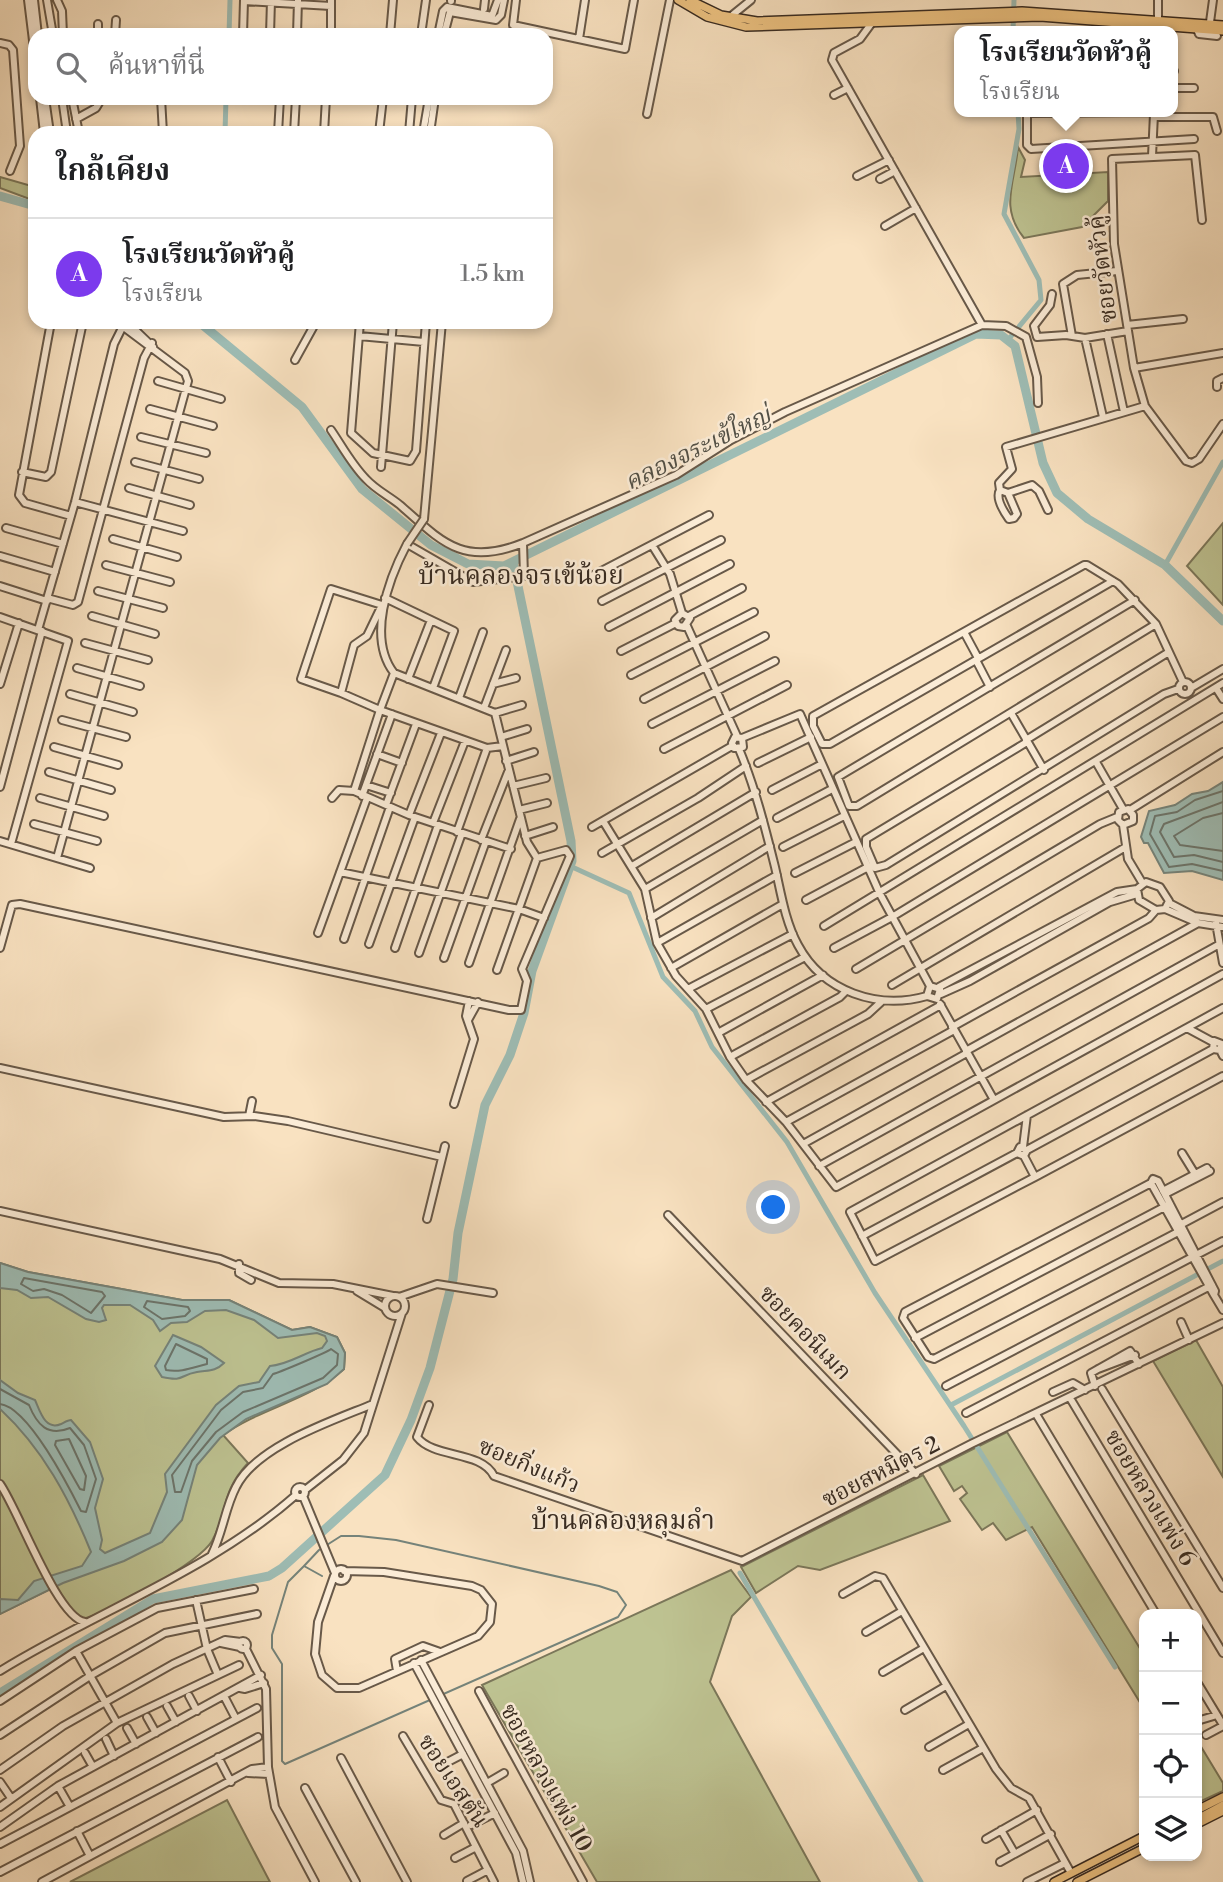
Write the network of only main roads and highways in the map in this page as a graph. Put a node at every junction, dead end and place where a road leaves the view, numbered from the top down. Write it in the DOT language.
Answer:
graph roads {
  1 [pos="678,0"];
  2 [pos="690,0"];
  3 [pos="1023,14"];
  4 [pos="871,21"];
  5 [pos="1223,24"];
  6 [pos="1158,25"];
  7 [pos="1177,26"];
  8 [pos="1177,26"];
  9 [pos="1178,26"];
  10 [pos="1178,26"];
  11 [pos="1215,28"];
  12 [pos="1223,1797"];
  13 [pos="1223,1805"];
  14 [pos="1202,1808"];
  15 [pos="1223,1811"];
  16 [pos="1202,1818"];
  17 [pos="1202,1819"];
  18 [pos="1139,1839"];
  19 [pos="1139,1851"];
  20 [pos="1054,1882"];
  21 [pos="1077,1882"];
  1 -- 4 [label="main road"];
  2 -- 4 [label="main road"];
  3 -- 4 [label="main road"];
  3 -- 4 [label="main road"];
  3 -- 6 [label="main road"];
  5 -- 11 [label="main road"];
  6 -- 7 [label="main road"];
  6 -- 8 [label="main road"];
  9 -- 11 [label="main road"];
  10 -- 11 [label="main road"];
  12 -- 14 [label="main road"];
  13 -- 16 [label="main road"];
  15 -- 17 [label="main road"];
  18 -- 20 [label="main road"];
  19 -- 21 [label="main road"];
}
